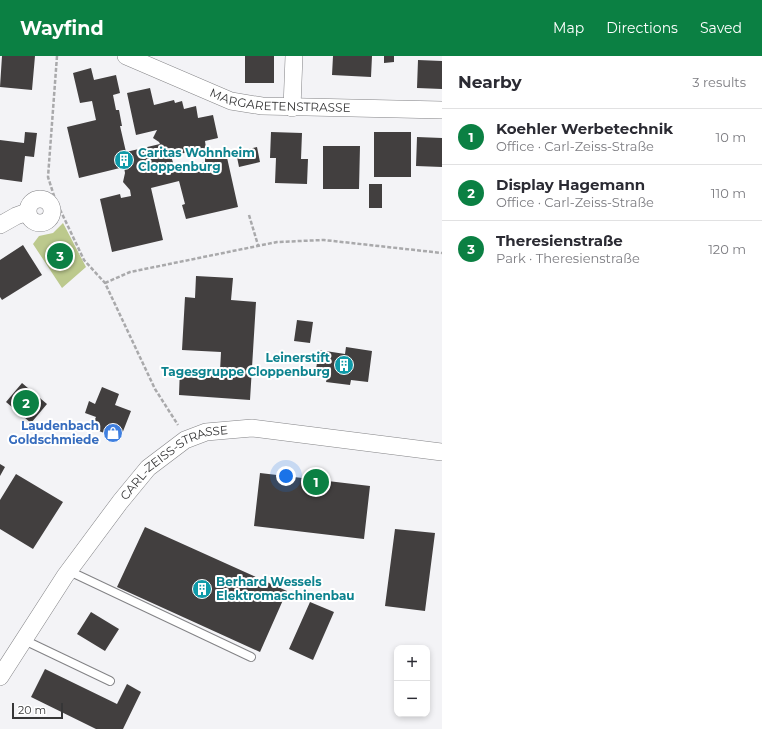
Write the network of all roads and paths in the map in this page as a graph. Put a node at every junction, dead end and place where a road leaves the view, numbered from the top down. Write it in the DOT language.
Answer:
graph roads {
  1 [pos="57,56"];
  2 [pos="126,56"];
  3 [pos="294,56"];
  4 [pos="292,108"];
  5 [pos="442,110"];
  6 [pos="52,200"];
  7 [pos="249,215"];
  8 [pos="0,225"];
  9 [pos="258,245"];
  10 [pos="442,253"];
  11 [pos="105,283"];
  12 [pos="185,440"];
  13 [pos="442,452"];
  14 [pos="69,571"];
  15 [pos="24,640"];
  16 [pos="251,657"];
  17 [pos="5,659"];
  18 [pos="0,677"];
  19 [pos="110,681"];
  1 -- 6 [label="path"];
  2 -- 4 [label="street, MARGARETENSTRASSE"];
  3 -- 4 [label="street"];
  4 -- 5 [label="street, MARGARETENSTRASSE"];
  6 -- 8 [label="street"];
  6 -- 11 [label="path"];
  7 -- 9 [label="path"];
  9 -- 10 [label="path"];
  9 -- 11 [label="path"];
  11 -- 12 [label="path"];
  12 -- 13 [label="street, CARL-ZEISS-STRASSE"];
  12 -- 14 [label="street, CARL-ZEISS-STRASSE"];
  14 -- 15 [label="street, CARL-ZEISS-STRASSE"];
  14 -- 16 [label="lane"];
  15 -- 17 [label="street, CARL-ZEISS-STRASSE"];
  15 -- 19 [label="lane"];
  17 -- 18 [label="street, CARL-ZEISS-STRASSE"];
}
